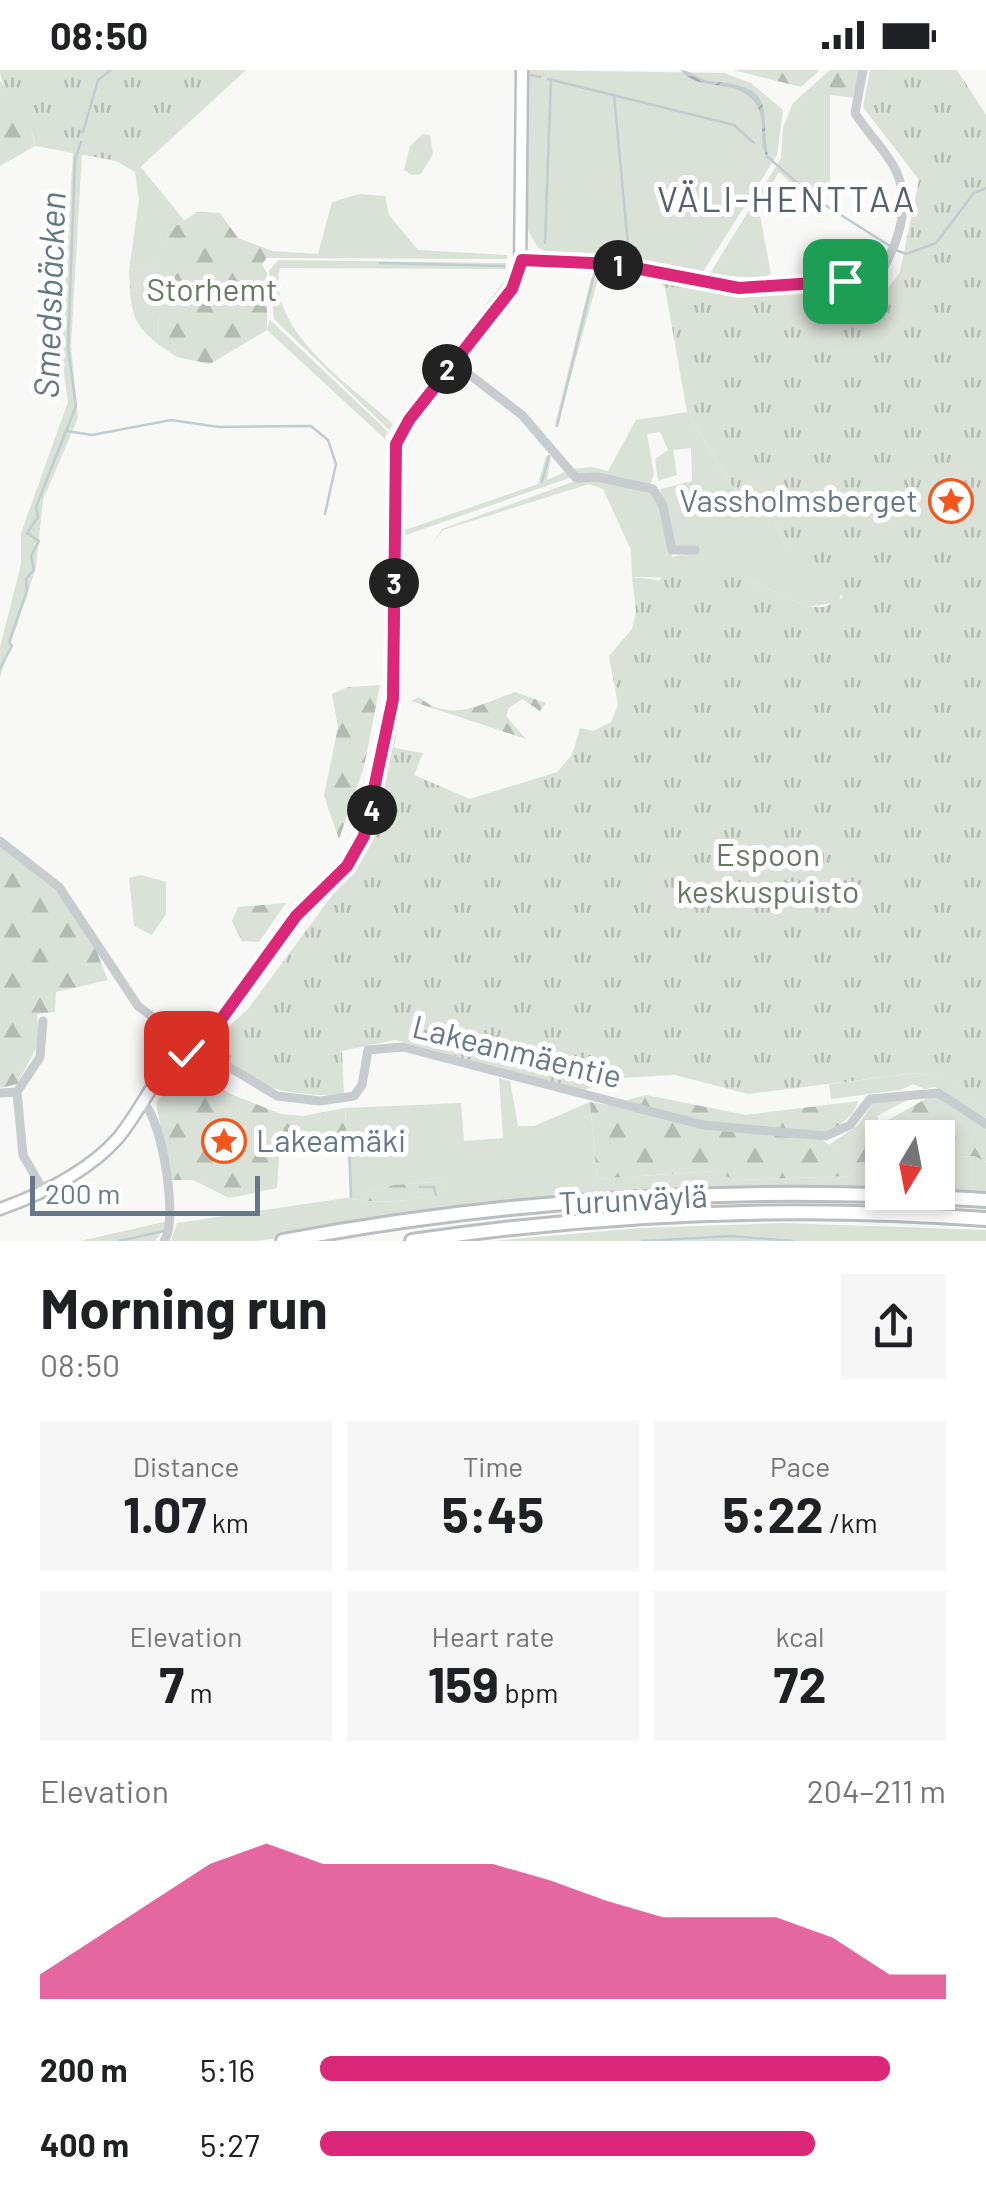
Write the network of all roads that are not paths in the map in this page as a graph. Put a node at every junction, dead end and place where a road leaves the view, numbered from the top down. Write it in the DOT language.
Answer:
graph roads {
  1 [pos="522,70"];
  2 [pos="863,70"];
  3 [pos="522,260"];
  4 [pos="453,362"];
  5 [pos="695,550"];
  6 [pos="0,842"];
  7 [pos="43,1021"];
  8 [pos="190,1044"];
  9 [pos="17,1092"];
  10 [pos="0,1094"];
  11 [pos="144,1104"];
  12 [pos="986,1124"];
  13 [pos="43,1190"];
  14 [pos="986,1200"];
  15 [pos="0,1209"];
  16 [pos="986,1219"];
  17 [pos="164,1241"];
  18 [pos="283,1241"];
  19 [pos="412,1241"];
  1 -- 3 [label="main road"];
  2 -- 3 [label="street"];
  3 -- 4 [label="main road"];
  4 -- 5 [label="street"];
  4 -- 8 [label="main road"];
  6 -- 8 [label="street"];
  7 -- 9 [label="street"];
  8 -- 11 [label="main road"];
  8 -- 12 [label="street, Lakeanmäentie"];
  9 -- 10 [label="street"];
  9 -- 13 [label="street"];
  11 -- 13 [label="main road"];
  11 -- 17 [label="street"];
  13 -- 15 [label="main road"];
  14 -- 18 [label="highway, Turunväylä"];
  16 -- 19 [label="highway, Turunväylä"];
}
